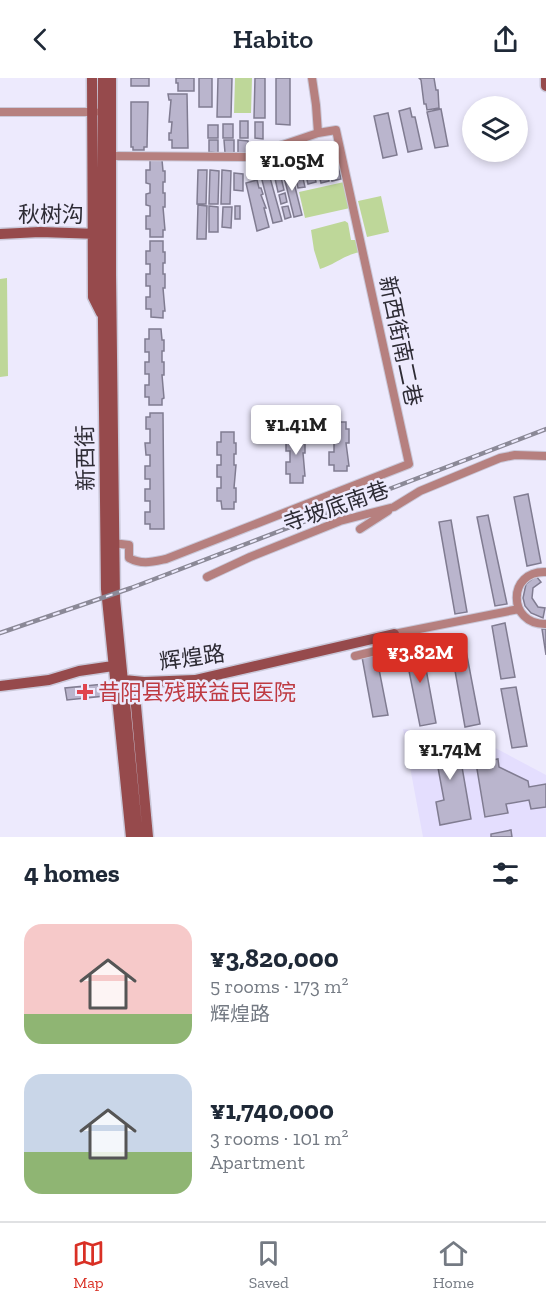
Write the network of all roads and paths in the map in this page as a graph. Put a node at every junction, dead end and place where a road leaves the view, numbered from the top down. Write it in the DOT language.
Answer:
graph roads {
  1 [pos="92,78"];
  2 [pos="103,78"];
  3 [pos="111,78"];
  4 [pos="312,78"];
  5 [pos="546,78"];
  6 [pos="546,86"];
  7 [pos="0,112"];
  8 [pos="98,112"];
  9 [pos="318,133"];
  10 [pos="110,156"];
  11 [pos="0,234"];
  12 [pos="98,234"];
  13 [pos="546,456"];
  14 [pos="394,507"];
  15 [pos="360,529"];
  16 [pos="113,543"];
  17 [pos="546,573"];
  18 [pos="207,577"];
  19 [pos="519,609"];
  20 [pos="546,624"];
  21 [pos="394,634"];
  22 [pos="355,656"];
  23 [pos="113,666"];
  24 [pos="124,680"];
  25 [pos="0,686"];
  26 [pos="130,837"];
  27 [pos="138,837"];
  28 [pos="148,837"];
  1 -- 8 [label="main road"];
  2 -- 8 [label="main road, 新西街"];
  3 -- 10 [label="main road, 新西街"];
  4 -- 9 [label="street"];
  5 -- 6 [label="main road"];
  7 -- 8 [label="street"];
  8 -- 12 [label="main road, 新西街"];
  9 -- 10 [label="street"];
  9 -- 16 [label="street, 新西街南二巷"];
  10 -- 16 [label="main road, 新西街"];
  11 -- 12 [label="main road, 秋树沟"];
  12 -- 23 [label="main road, 新西街"];
  13 -- 14 [label="street, 寺坡底南巷"];
  14 -- 15 [label="street"];
  14 -- 18 [label="street, 寺坡底南巷"];
  16 -- 24 [label="main road, 新西街"];
  17 -- 19 [label="street"];
  19 -- 20 [label="street"];
  19 -- 21 [label="street"];
  21 -- 22 [label="street"];
  21 -- 24 [label="main road, 辉煌路"];
  23 -- 24 [label="main road"];
  23 -- 25 [label="main road"];
  23 -- 26 [label="main road, 新西街"];
  24 -- 27 [label="main road, 新西街"];
  24 -- 28 [label="main road"];
}
